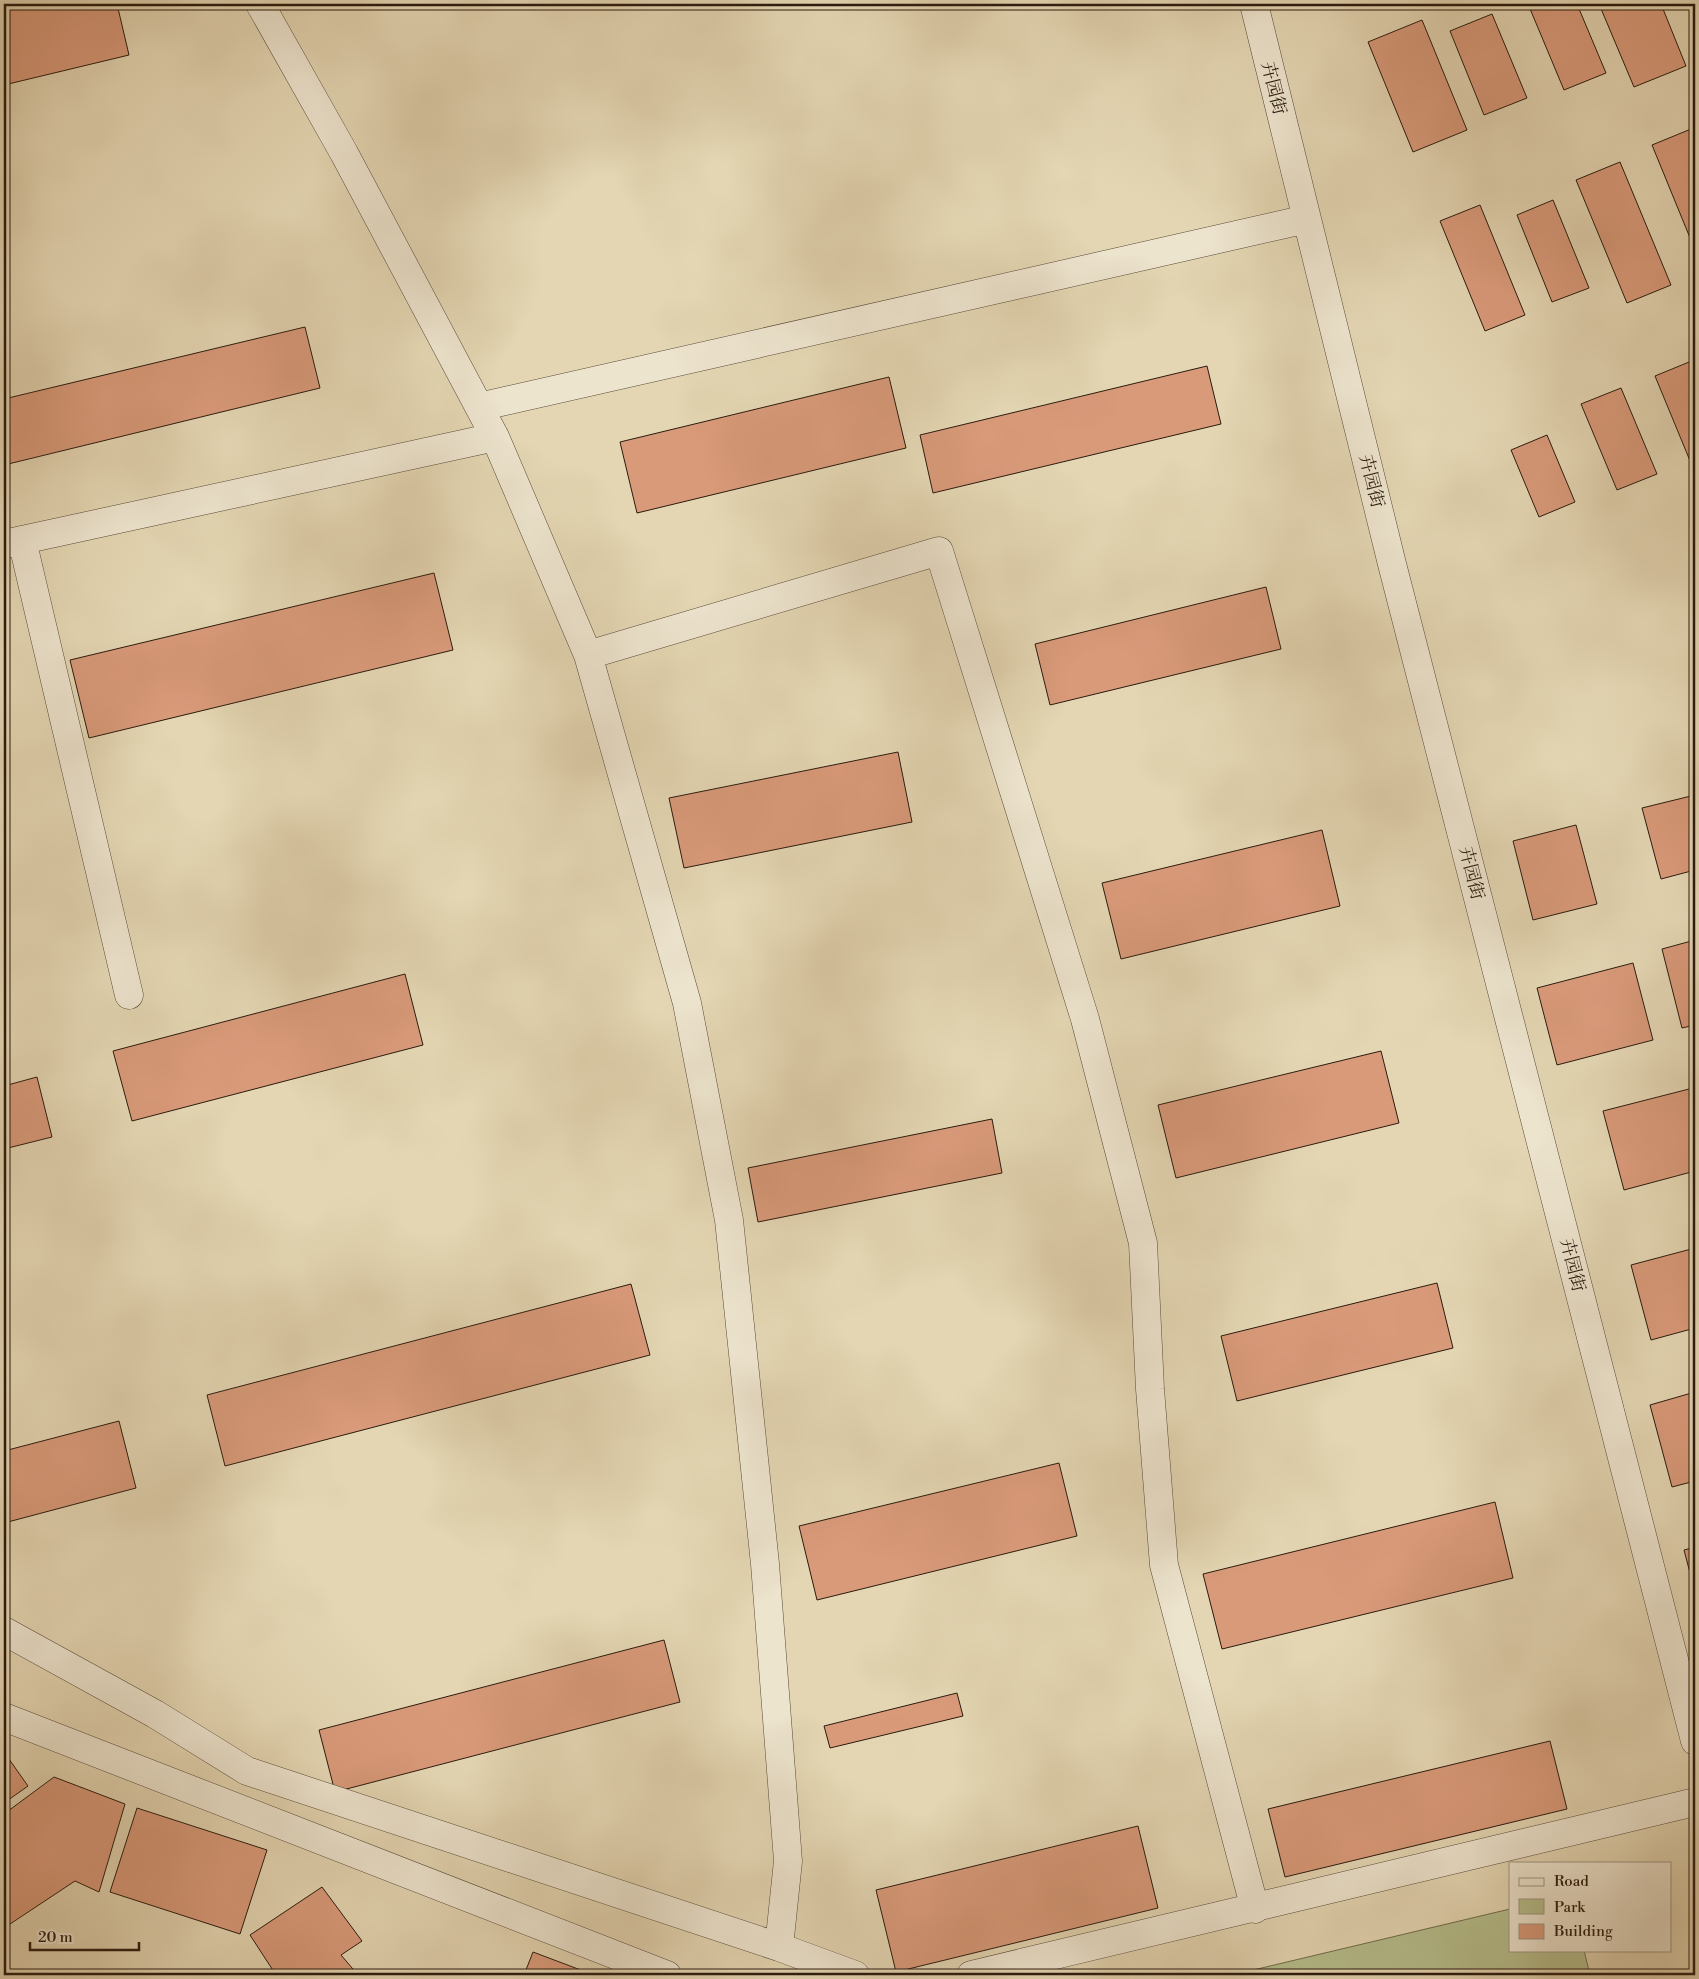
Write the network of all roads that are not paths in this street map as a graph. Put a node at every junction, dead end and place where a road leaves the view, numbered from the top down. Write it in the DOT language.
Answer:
graph roads {
  1 [pos="260,4"];
  2 [pos="1254,4"];
  3 [pos="1307,219"];
  4 [pos="479,407"];
  5 [pos="495,436"];
  6 [pos="13,542"];
  7 [pos="588,655"];
  8 [pos="129,995"];
  9 [pos="4,1631"];
  10 [pos="4,1717"];
  11 [pos="1695,1741"];
  12 [pos="1695,1802"];
  13 [pos="1255,1909"];
  14 [pos="779,1947"];
  15 [pos="667,1975"];
  16 [pos="855,1975"];
  17 [pos="972,1975"];
  1 -- 4 [label="street"];
  2 -- 3 [label="street, 卉园街"];
  3 -- 4 [label="street"];
  3 -- 11 [label="street, 卉园街"];
  4 -- 5 [label="street"];
  5 -- 6 [label="street"];
  5 -- 7 [label="street"];
  6 -- 8 [label="street"];
  7 -- 13 [label="street"];
  7 -- 14 [label="street"];
  9 -- 14 [label="street"];
  10 -- 15 [label="street"];
  12 -- 13 [label="street"];
  13 -- 17 [label="street"];
  14 -- 16 [label="street"];
}
